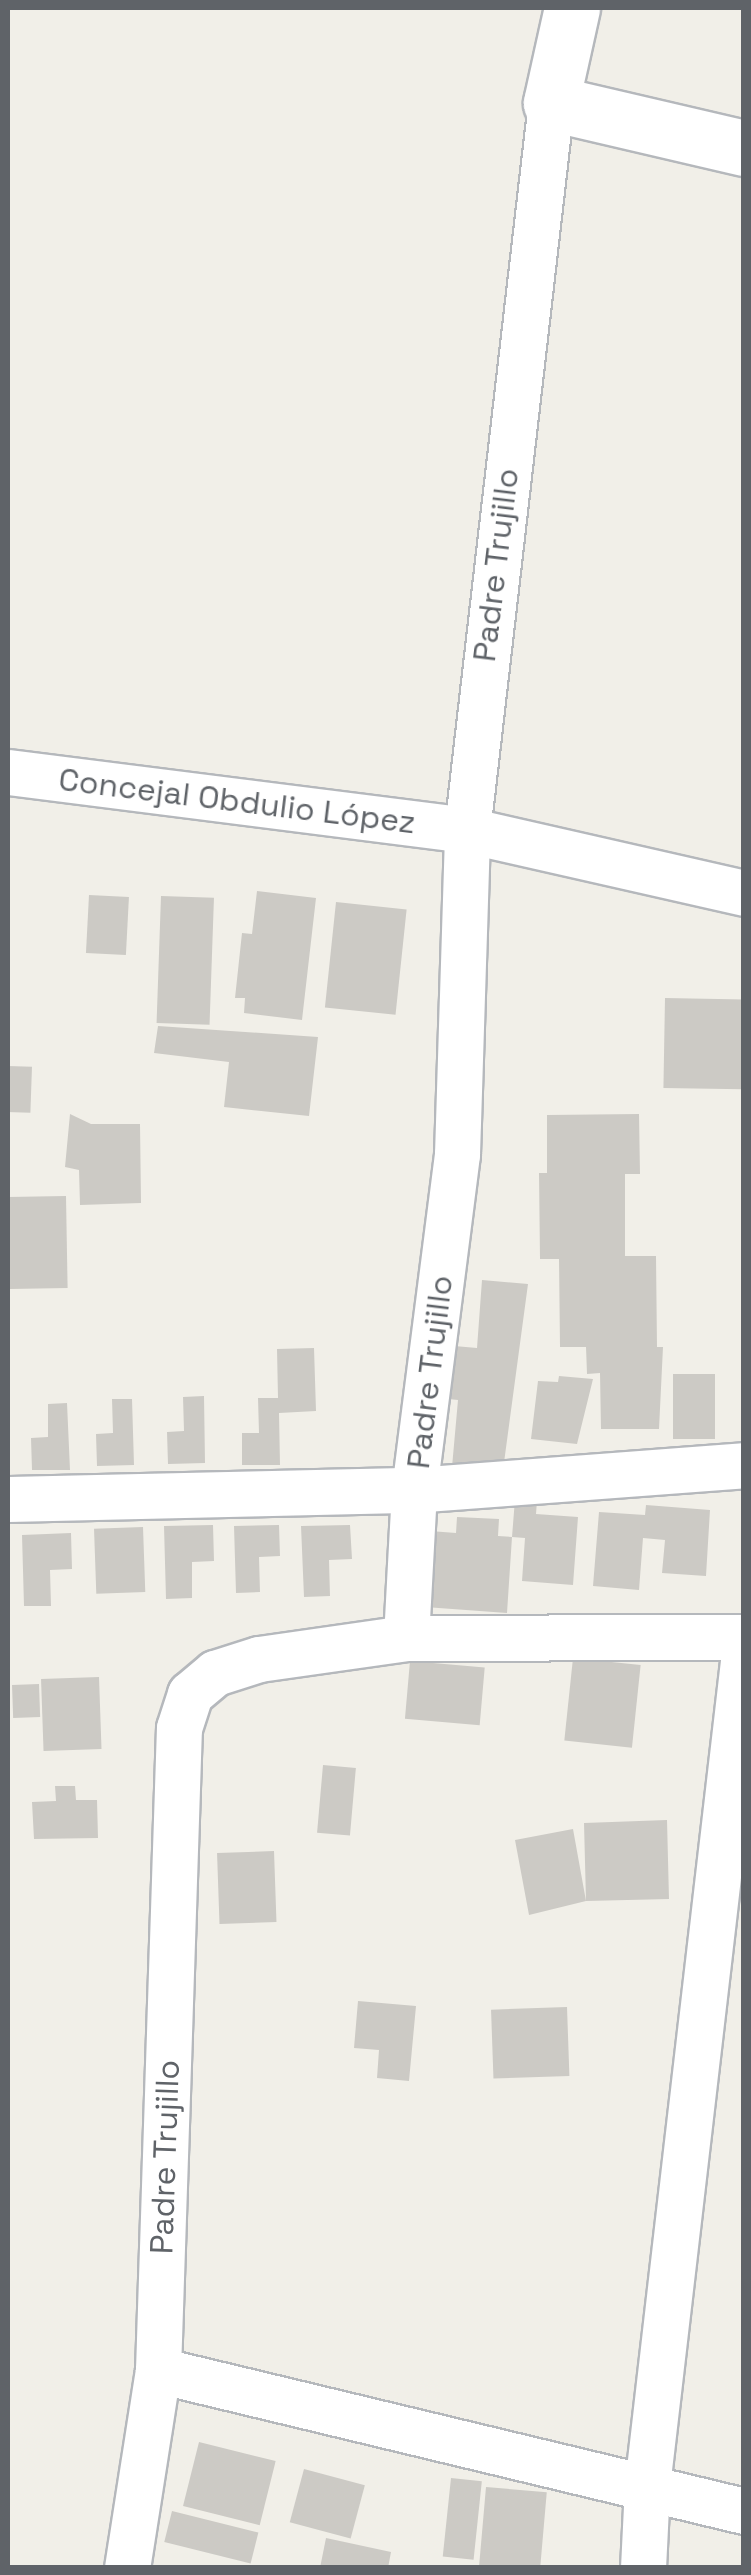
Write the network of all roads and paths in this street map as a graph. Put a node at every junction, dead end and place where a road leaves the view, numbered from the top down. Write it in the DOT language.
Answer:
graph roads {
  1 [pos="572,8"];
  2 [pos="551,103"];
  3 [pos="744,148"];
  4 [pos="8,772"];
  5 [pos="467,830"];
  6 [pos="744,893"];
  7 [pos="744,1465"];
  8 [pos="414,1490"];
  9 [pos="8,1499"];
  10 [pos="744,1637"];
  11 [pos="406,1638"];
  12 [pos="744,1652"];
  13 [pos="728,1938"];
  14 [pos="158,2370"];
  15 [pos="646,2486"];
  16 [pos="744,2511"];
  17 [pos="128,2568"];
  18 [pos="643,2568"];
  1 -- 2 [label="street, Padre Trujillo"];
  2 -- 3 [label="street"];
  2 -- 5 [label="street, Padre Trujillo"];
  4 -- 5 [label="street, Concejal Obdulio López"];
  5 -- 6 [label="street, Concejal Obdulio López"];
  5 -- 8 [label="street, Padre Trujillo"];
  7 -- 8 [label="street"];
  8 -- 9 [label="street"];
  8 -- 11 [label="street, Padre Trujillo"];
  10 -- 11 [label="street"];
  11 -- 14 [label="street, Padre Trujillo"];
  12 -- 13 [label="street"];
  13 -- 15 [label="street"];
  14 -- 15 [label="street"];
  14 -- 17 [label="street, Padre Trujillo"];
  15 -- 16 [label="street"];
  15 -- 18 [label="street"];
}
